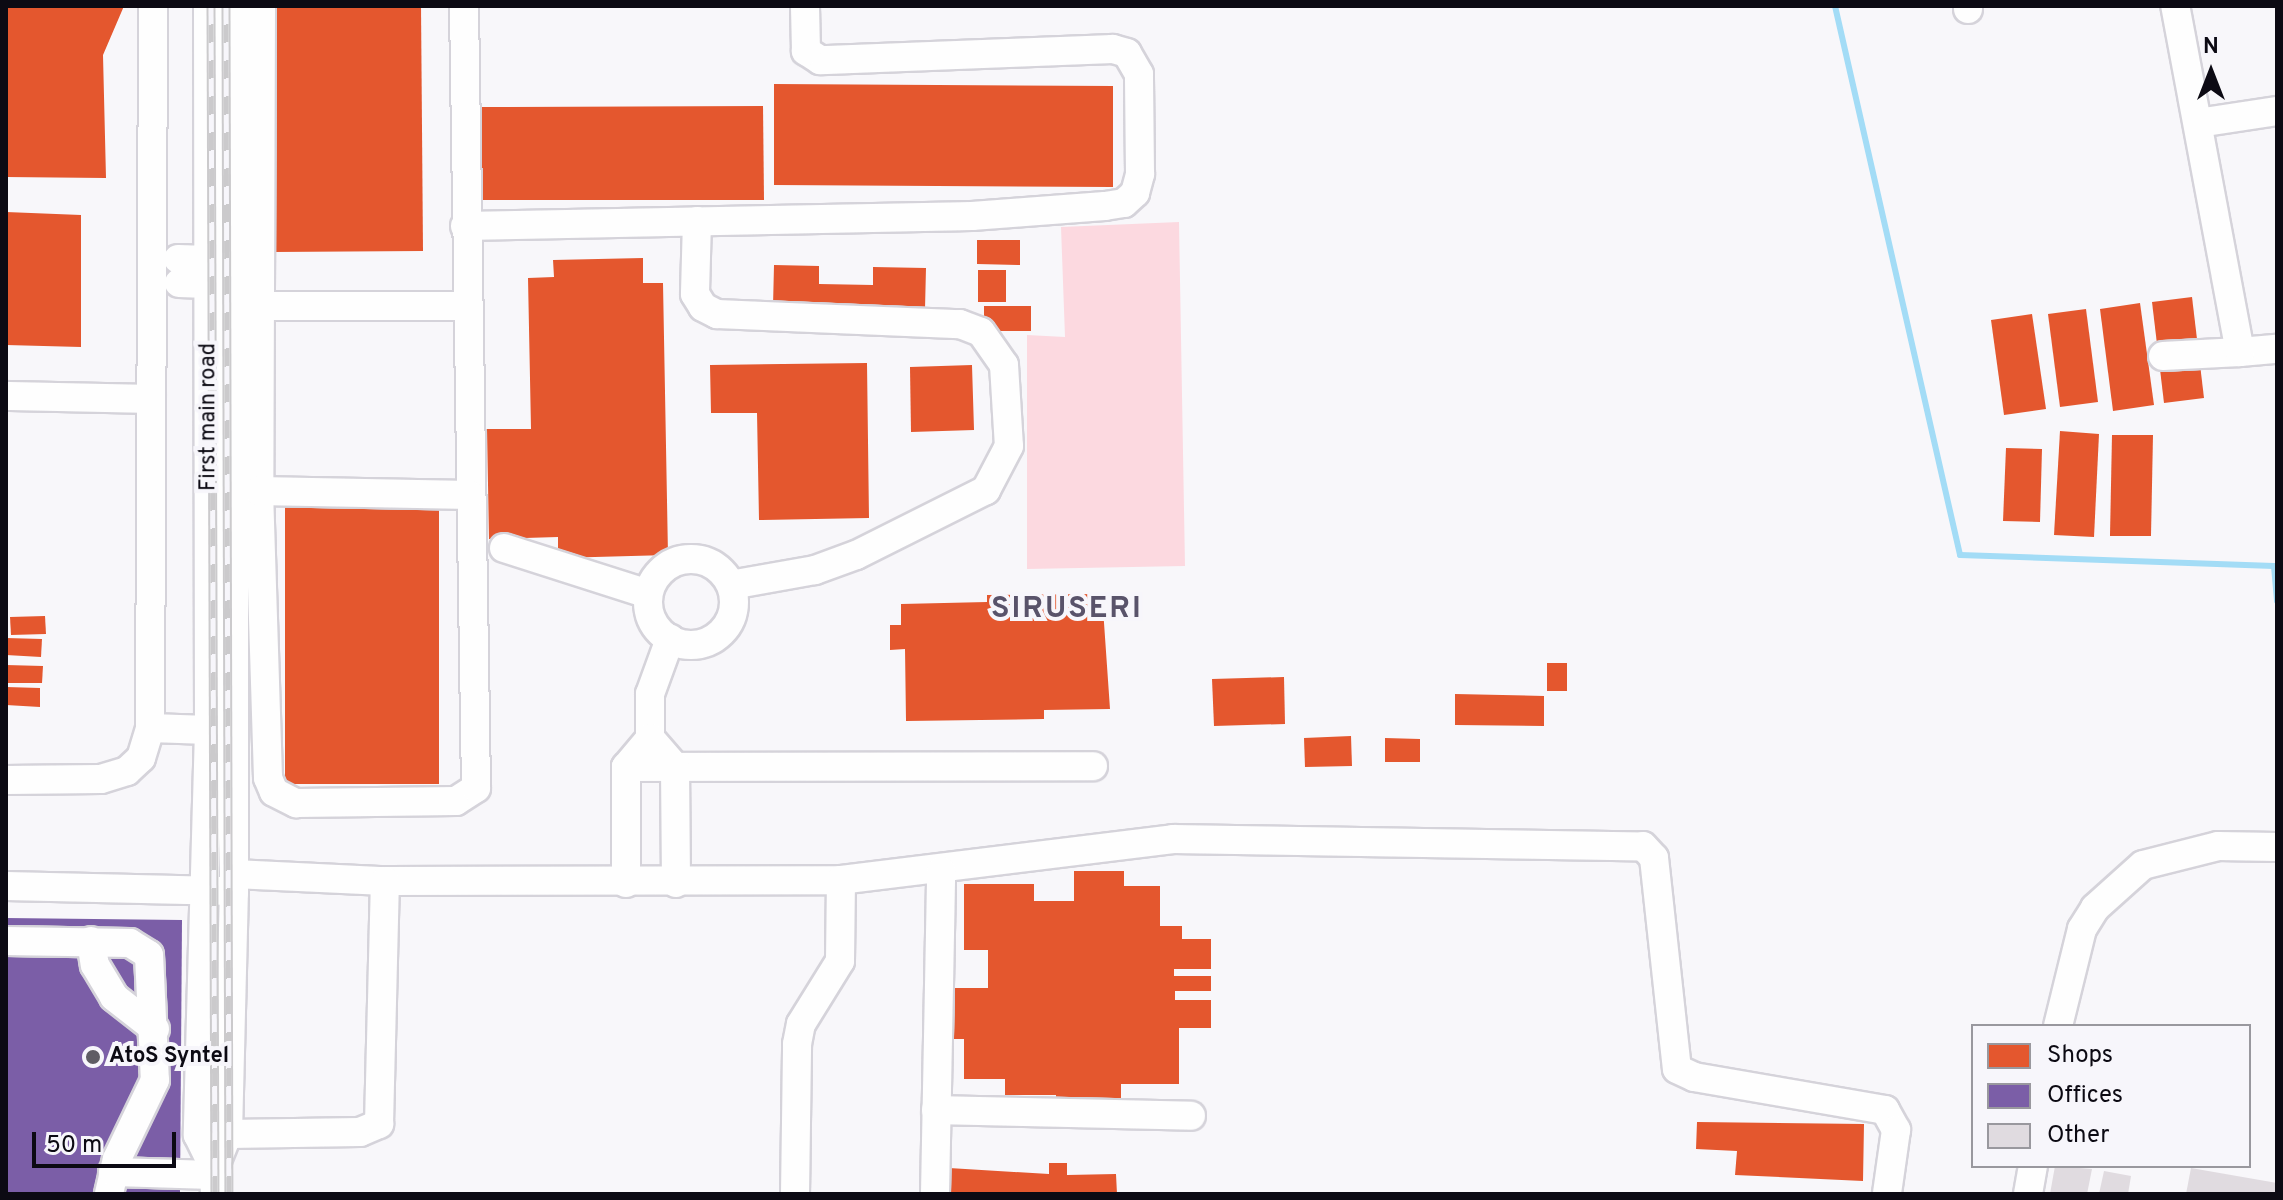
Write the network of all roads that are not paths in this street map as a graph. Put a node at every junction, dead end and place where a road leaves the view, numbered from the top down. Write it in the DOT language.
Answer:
graph roads {
  1 [pos="153,6"];
  2 [pos="208,6"];
  3 [pos="234,6"];
  4 [pos="261,6"];
  5 [pos="464,6"];
  6 [pos="805,6"];
  7 [pos="2175,6"];
  8 [pos="2277,111"];
  9 [pos="2198,123"];
  10 [pos="697,221"];
  11 [pos="465,226"];
  12 [pos="164,271"];
  13 [pos="208,272"];
  14 [pos="261,306"];
  15 [pos="466,306"];
  16 [pos="2277,349"];
  17 [pos="2240,352"];
  18 [pos="2163,356"];
  19 [pos="6,396"];
  20 [pos="151,399"];
  21 [pos="259,491"];
  22 [pos="470,495"];
  23 [pos="504,548"];
  24 [pos="731,585"];
  25 [pos="648,594"];
  26 [pos="670,639"];
  27 [pos="150,728"];
  28 [pos="209,730"];
  29 [pos="650,738"];
  30 [pos="1093,766"];
  31 [pos="626,767"];
  32 [pos="675,767"];
  33 [pos="6,780"];
  34 [pos="221,828"];
  35 [pos="2277,847"];
  36 [pos="941,871"];
  37 [pos="227,872"];
  38 [pos="841,880"];
  39 [pos="385,881"];
  40 [pos="626,883"];
  41 [pos="676,883"];
  42 [pos="6,886"];
  43 [pos="205,889"];
  44 [pos="6,941"];
  45 [pos="91,941"];
  46 [pos="2058,1024"];
  47 [pos="155,1029"];
  48 [pos="936,1110"];
  49 [pos="1191,1116"];
  50 [pos="228,1134"];
  51 [pos="2033,1168"];
  52 [pos="214,1179"];
  53 [pos="111,1183"];
  54 [pos="1887,1193"];
  55 [pos="795,1194"];
  56 [pos="935,1194"];
  57 [pos="2028,1194"];
  1 -- 12 [label="street"];
  2 -- 13 [label="street, First main road"];
  3 -- 34 [label="street"];
  4 -- 14 [label="street"];
  5 -- 11 [label="street"];
  6 -- 10 [label="street"];
  7 -- 9 [label="street"];
  8 -- 9 [label="street"];
  9 -- 17 [label="street"];
  10 -- 11 [label="street"];
  10 -- 24 [label="street"];
  11 -- 15 [label="street"];
  12 -- 13 [label="street"];
  12 -- 20 [label="street"];
  13 -- 28 [label="street, First main road"];
  14 -- 15 [label="street"];
  14 -- 21 [label="street"];
  15 -- 22 [label="street"];
  16 -- 17 [label="street"];
  17 -- 18 [label="street"];
  19 -- 20 [label="street"];
  20 -- 27 [label="street"];
  21 -- 22 [label="street"];
  21 -- 22 [label="street"];
  23 -- 25 [label="street"];
  24 -- 25 [label="street"];
  24 -- 26 [label="street"];
  25 -- 26 [label="street"];
  26 -- 29 [label="street"];
  27 -- 28 [label="street"];
  27 -- 33 [label="street"];
  28 -- 34 [label="street, First main road"];
  29 -- 31 [label="street"];
  29 -- 32 [label="street"];
  30 -- 32 [label="street"];
  31 -- 32 [label="street"];
  31 -- 40 [label="street"];
  32 -- 41 [label="street"];
  34 -- 37 [label="street"];
  35 -- 46 [label="street"];
  36 -- 38 [label="street"];
  36 -- 48 [label="street"];
  36 -- 54 [label="street"];
  37 -- 39 [label="street"];
  37 -- 43 [label="street"];
  37 -- 50 [label="street"];
  38 -- 41 [label="street"];
  38 -- 55 [label="street"];
  39 -- 40 [label="street"];
  39 -- 50 [label="street"];
  40 -- 41 [label="street"];
  42 -- 43 [label="street"];
  43 -- 52 [label="street"];
  44 -- 45 [label="street"];
  45 -- 47 [label="street"];
  45 -- 47 [label="street"];
  47 -- 53 [label="street"];
  48 -- 49 [label="street"];
  48 -- 56 [label="street"];
  50 -- 52 [label="street"];
  51 -- 57 [label="street"];
  52 -- 53 [label="street"];
}
